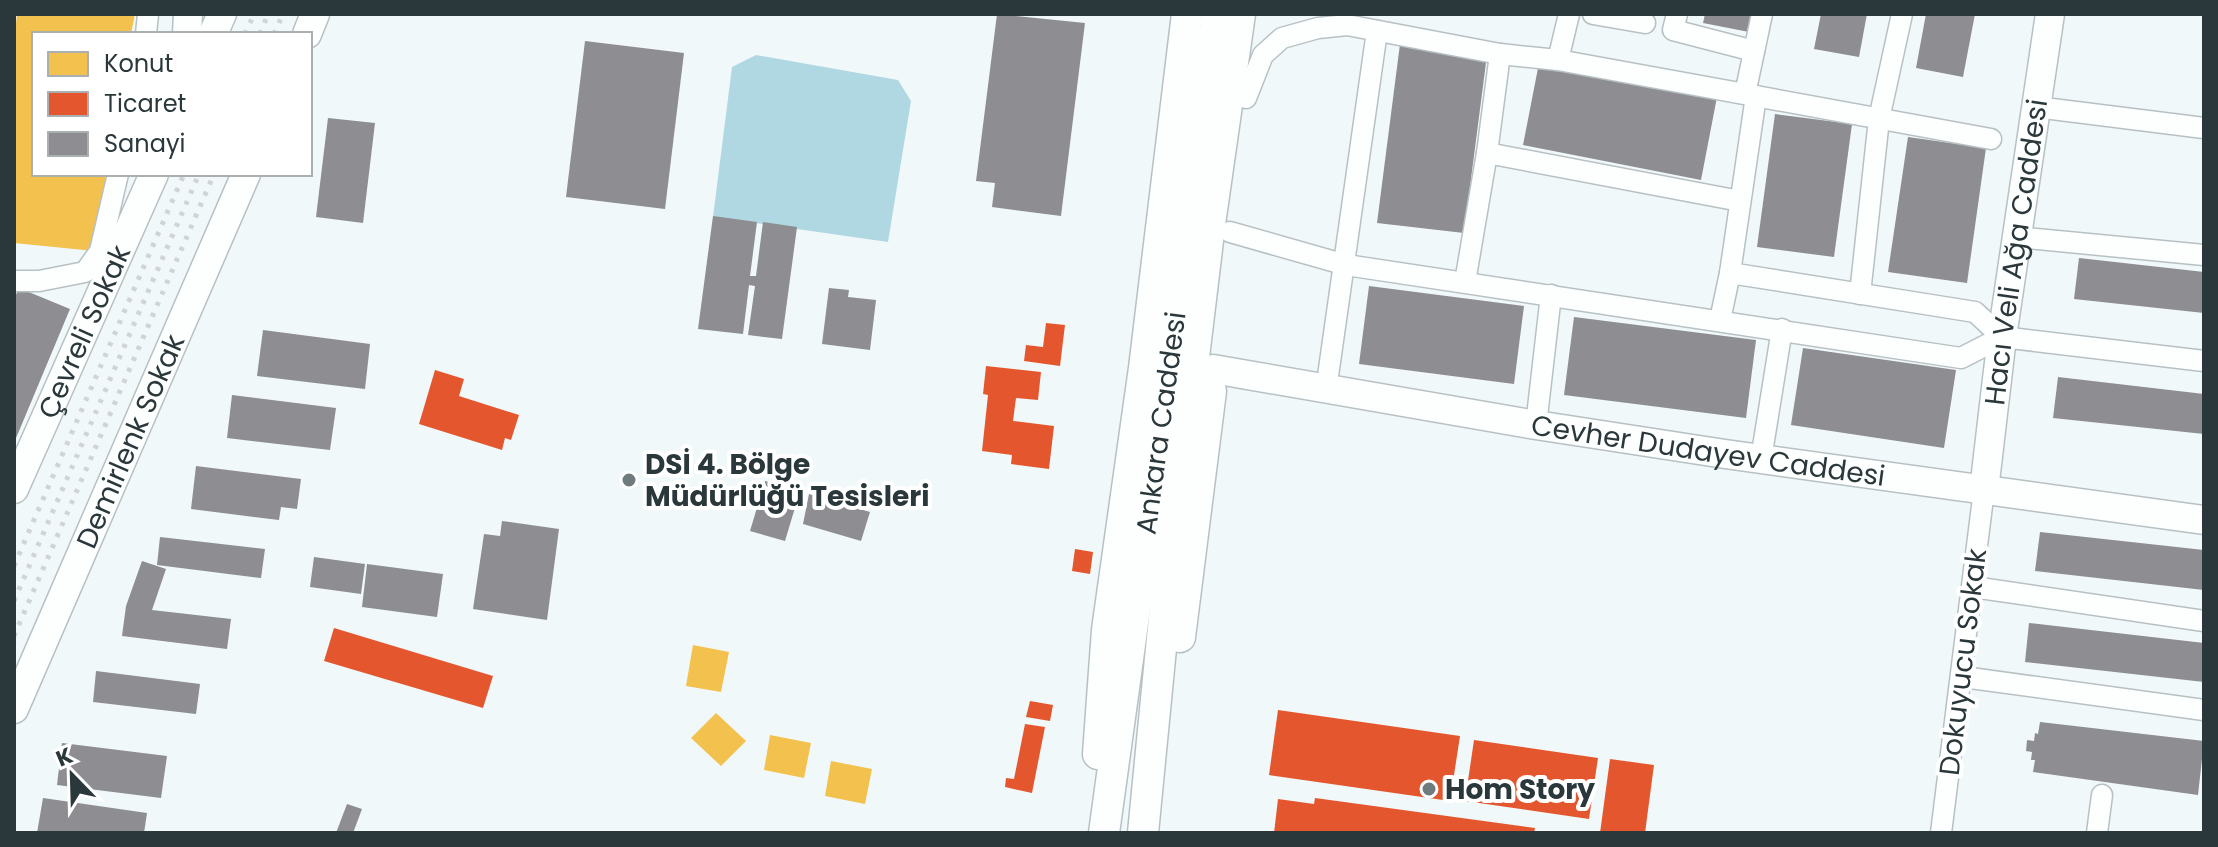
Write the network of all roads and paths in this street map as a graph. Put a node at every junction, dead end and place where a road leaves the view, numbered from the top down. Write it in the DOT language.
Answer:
graph roads {
  1 [pos="1217,14"];
  2 [pos="1240,14"];
  3 [pos="1258,14"];
  4 [pos="1569,14"];
  5 [pos="1593,14"];
  6 [pos="1762,14"];
  7 [pos="1902,14"];
  8 [pos="2050,14"];
  9 [pos="1187,15"];
  10 [pos="1646,19"];
  11 [pos="1675,22"];
  12 [pos="1377,31"];
  13 [pos="1754,51"];
  14 [pos="1500,54"];
  15 [pos="1558,60"];
  16 [pos="1751,95"];
  17 [pos="1246,98"];
  18 [pos="2036,107"];
  19 [pos="1879,119"];
  20 [pos="2204,128"];
  21 [pos="1991,139"];
  22 [pos="1487,153"];
  23 [pos="118,176"];
  24 [pos="153,176"];
  25 [pos="245,176"];
  26 [pos="1740,201"];
  27 [pos="1230,232"];
  28 [pos="2016,237"];
  29 [pos="2204,255"];
  30 [pos="1346,265"];
  31 [pos="1730,273"];
  32 [pos="96,275"];
  33 [pos="14,281"];
  34 [pos="1465,282"];
  35 [pos="1860,294"];
  36 [pos="1551,295"];
  37 [pos="1720,320"];
  38 [pos="1782,329"];
  39 [pos="2002,337"];
  40 [pos="2204,361"];
  41 [pos="1213,369"];
  42 [pos="1326,390"];
  43 [pos="1536,425"];
  44 [pos="1761,459"];
  45 [pos="14,489"];
  46 [pos="1984,490"];
  47 [pos="2204,520"];
  48 [pos="1973,587"];
  49 [pos="2204,621"];
  50 [pos="1963,677"];
  51 [pos="14,709"];
  52 [pos="2204,710"];
  53 [pos="2102,795"];
  54 [pos="1144,824"];
  55 [pos="1102,833"];
  56 [pos="1941,833"];
  57 [pos="2097,833"];
  1 -- 55 [label="main road, Ankara Caddesi"];
  2 -- 54 [label="main road, Ankara Caddesi"];
  3 -- 17 [label="main road"];
  4 -- 15 [label="street"];
  5 -- 10 [label="street"];
  6 -- 13 [label="street"];
  7 -- 19 [label="street"];
  8 -- 18 [label="street, Hacı Veli Ağa Caddesi"];
  9 -- 55 [label="main road"];
  10 -- 11 [label="street"];
  11 -- 13 [label="street"];
  12 -- 14 [label="street"];
  12 -- 17 [label="street"];
  12 -- 30 [label="street"];
  13 -- 16 [label="street"];
  14 -- 15 [label="street"];
  14 -- 22 [label="street"];
  15 -- 16 [label="street"];
  16 -- 19 [label="street"];
  16 -- 26 [label="street"];
  17 -- 27 [label="main road"];
  18 -- 20 [label="street"];
  18 -- 28 [label="street, Hacı Veli Ağa Caddesi"];
  19 -- 21 [label="street"];
  19 -- 35 [label="street"];
  22 -- 26 [label="street"];
  22 -- 34 [label="street"];
  23 -- 32 [label="street"];
  24 -- 32 [label="street, Çevreli Sokak"];
  25 -- 51 [label="street, Demirlenk Sokak"];
  26 -- 31 [label="street"];
  27 -- 30 [label="street"];
  27 -- 41 [label="main road"];
  28 -- 29 [label="street"];
  28 -- 39 [label="street, Hacı Veli Ağa Caddesi"];
  30 -- 34 [label="street"];
  30 -- 42 [label="street"];
  31 -- 35 [label="street"];
  31 -- 37 [label="street"];
  32 -- 33 [label="street"];
  32 -- 45 [label="street, Çevreli Sokak"];
  34 -- 36 [label="street"];
  35 -- 39 [label="street"];
  36 -- 37 [label="street"];
  36 -- 43 [label="street"];
  37 -- 38 [label="street"];
  38 -- 39 [label="street"];
  38 -- 44 [label="street"];
  39 -- 40 [label="street"];
  39 -- 46 [label="street, Hacı Veli Ağa Caddesi"];
  41 -- 42 [label="street, Cevher Dudayev Caddesi"];
  41 -- 54 [label="main road"];
  42 -- 43 [label="street, Cevher Dudayev Caddesi"];
  43 -- 44 [label="street, Cevher Dudayev Caddesi"];
  44 -- 46 [label="street, Cevher Dudayev Caddesi"];
  46 -- 47 [label="street, Cevher Dudayev Caddesi"];
  46 -- 48 [label="street, Dokuyucu Sokak"];
  48 -- 49 [label="street"];
  48 -- 50 [label="street, Dokuyucu Sokak"];
  50 -- 52 [label="street"];
  50 -- 56 [label="street, Dokuyucu Sokak"];
  53 -- 57 [label="street"];
}
